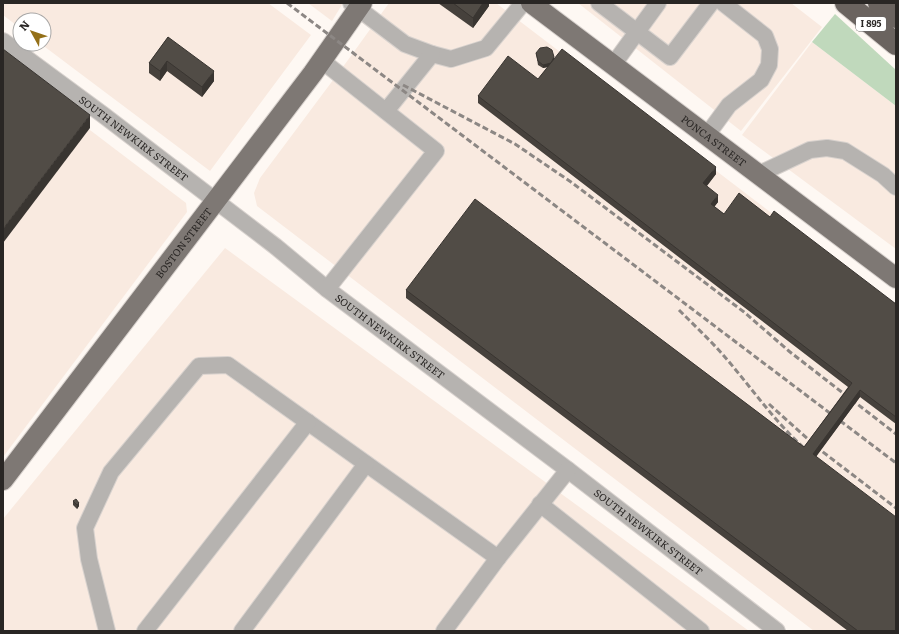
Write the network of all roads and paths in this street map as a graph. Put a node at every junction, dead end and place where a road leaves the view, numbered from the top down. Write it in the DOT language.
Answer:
graph roads {
  1 [pos="522,3"];
  2 [pos="531,3"];
  3 [pos="599,3"];
  4 [pos="658,3"];
  5 [pos="711,3"];
  6 [pos="724,3"];
  7 [pos="846,3"];
  8 [pos="879,3"];
  9 [pos="357,5"];
  10 [pos="896,17"];
  11 [pos="638,32"];
  12 [pos="3,41"];
  13 [pos="896,44"];
  14 [pos="432,54"];
  15 [pos="321,60"];
  16 [pos="613,65"];
  17 [pos="386,111"];
  18 [pos="707,135"];
  19 [pos="759,174"];
  20 [pos="896,187"];
  21 [pos="215,200"];
  22 [pos="896,278"];
  23 [pos="327,289"];
  24 [pos="308,422"];
  25 [pos="366,464"];
  26 [pos="568,470"];
  27 [pos="3,480"];
  28 [pos="540,504"];
  29 [pos="498,558"];
  30 [pos="452,628"];
  31 [pos="107,631"];
  32 [pos="145,631"];
  33 [pos="242,631"];
  34 [pos="701,631"];
  35 [pos="777,631"];
  1 -- 14 [label="street"];
  2 -- 16 [label="main road, PONCA STREET"];
  3 -- 11 [label="street"];
  4 -- 11 [label="street"];
  5 -- 11 [label="street"];
  6 -- 18 [label="street"];
  7 -- 13 [label="highway, I 895"];
  8 -- 10 [label="highway, I 895"];
  9 -- 14 [label="street"];
  9 -- 15 [label="main road, BOSTON STREET"];
  11 -- 16 [label="street"];
  12 -- 21 [label="street, SOUTH NEWKIRK STREET"];
  14 -- 17 [label="street"];
  15 -- 17 [label="street"];
  15 -- 21 [label="main road, BOSTON STREET"];
  16 -- 18 [label="main road, PONCA STREET"];
  17 -- 23 [label="street"];
  18 -- 19 [label="main road, PONCA STREET"];
  19 -- 20 [label="street"];
  19 -- 22 [label="main road, PONCA STREET"];
  21 -- 23 [label="street, SOUTH NEWKIRK STREET"];
  21 -- 27 [label="main road, BOSTON STREET"];
  23 -- 26 [label="street, SOUTH NEWKIRK STREET"];
  24 -- 25 [label="street"];
  24 -- 31 [label="street"];
  24 -- 32 [label="street"];
  25 -- 29 [label="street"];
  25 -- 33 [label="street"];
  26 -- 28 [label="street"];
  26 -- 35 [label="street, SOUTH NEWKIRK STREET"];
  28 -- 29 [label="street"];
  28 -- 34 [label="street"];
  29 -- 30 [label="street"];
}
